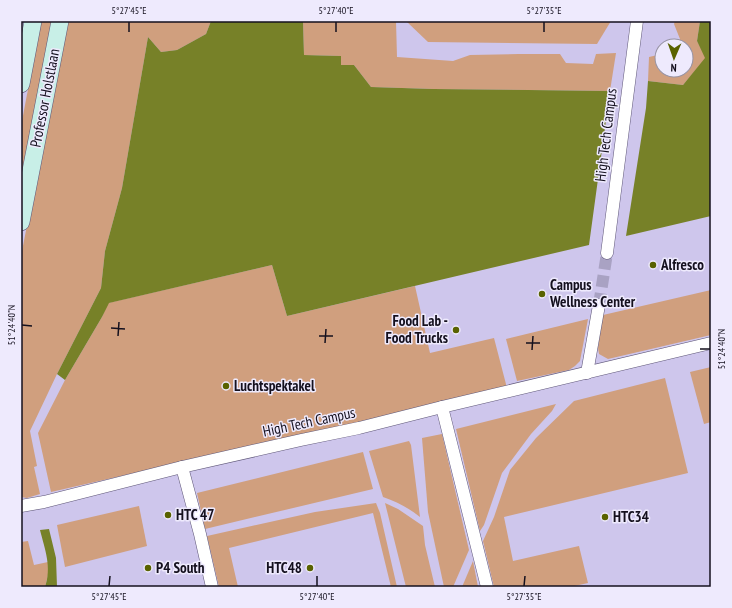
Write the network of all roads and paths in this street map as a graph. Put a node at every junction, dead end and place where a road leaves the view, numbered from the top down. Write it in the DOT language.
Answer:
graph roads {
  1 [pos="34,21"];
  2 [pos="60,21"];
  3 [pos="637,21"];
  4 [pos="21,84"];
  5 [pos="21,222"];
  6 [pos="607,253"];
  7 [pos="599,305"];
  8 [pos="711,343"];
  9 [pos="586,373"];
  10 [pos="442,407"];
  11 [pos="182,467"];
  12 [pos="21,506"];
  13 [pos="212,587"];
  14 [pos="487,587"];
  1 -- 4 [label="main road, Professor Holstlaan"];
  2 -- 5 [label="main road, Professor Holstlaan"];
  3 -- 6 [label="street, High Tech Campus"];
  7 -- 9 [label="street"];
  8 -- 9 [label="street, High Tech Campus"];
  9 -- 10 [label="street, High Tech Campus"];
  10 -- 11 [label="street, High Tech Campus"];
  10 -- 14 [label="street"];
  11 -- 12 [label="street, High Tech Campus"];
  11 -- 13 [label="street"];
}
